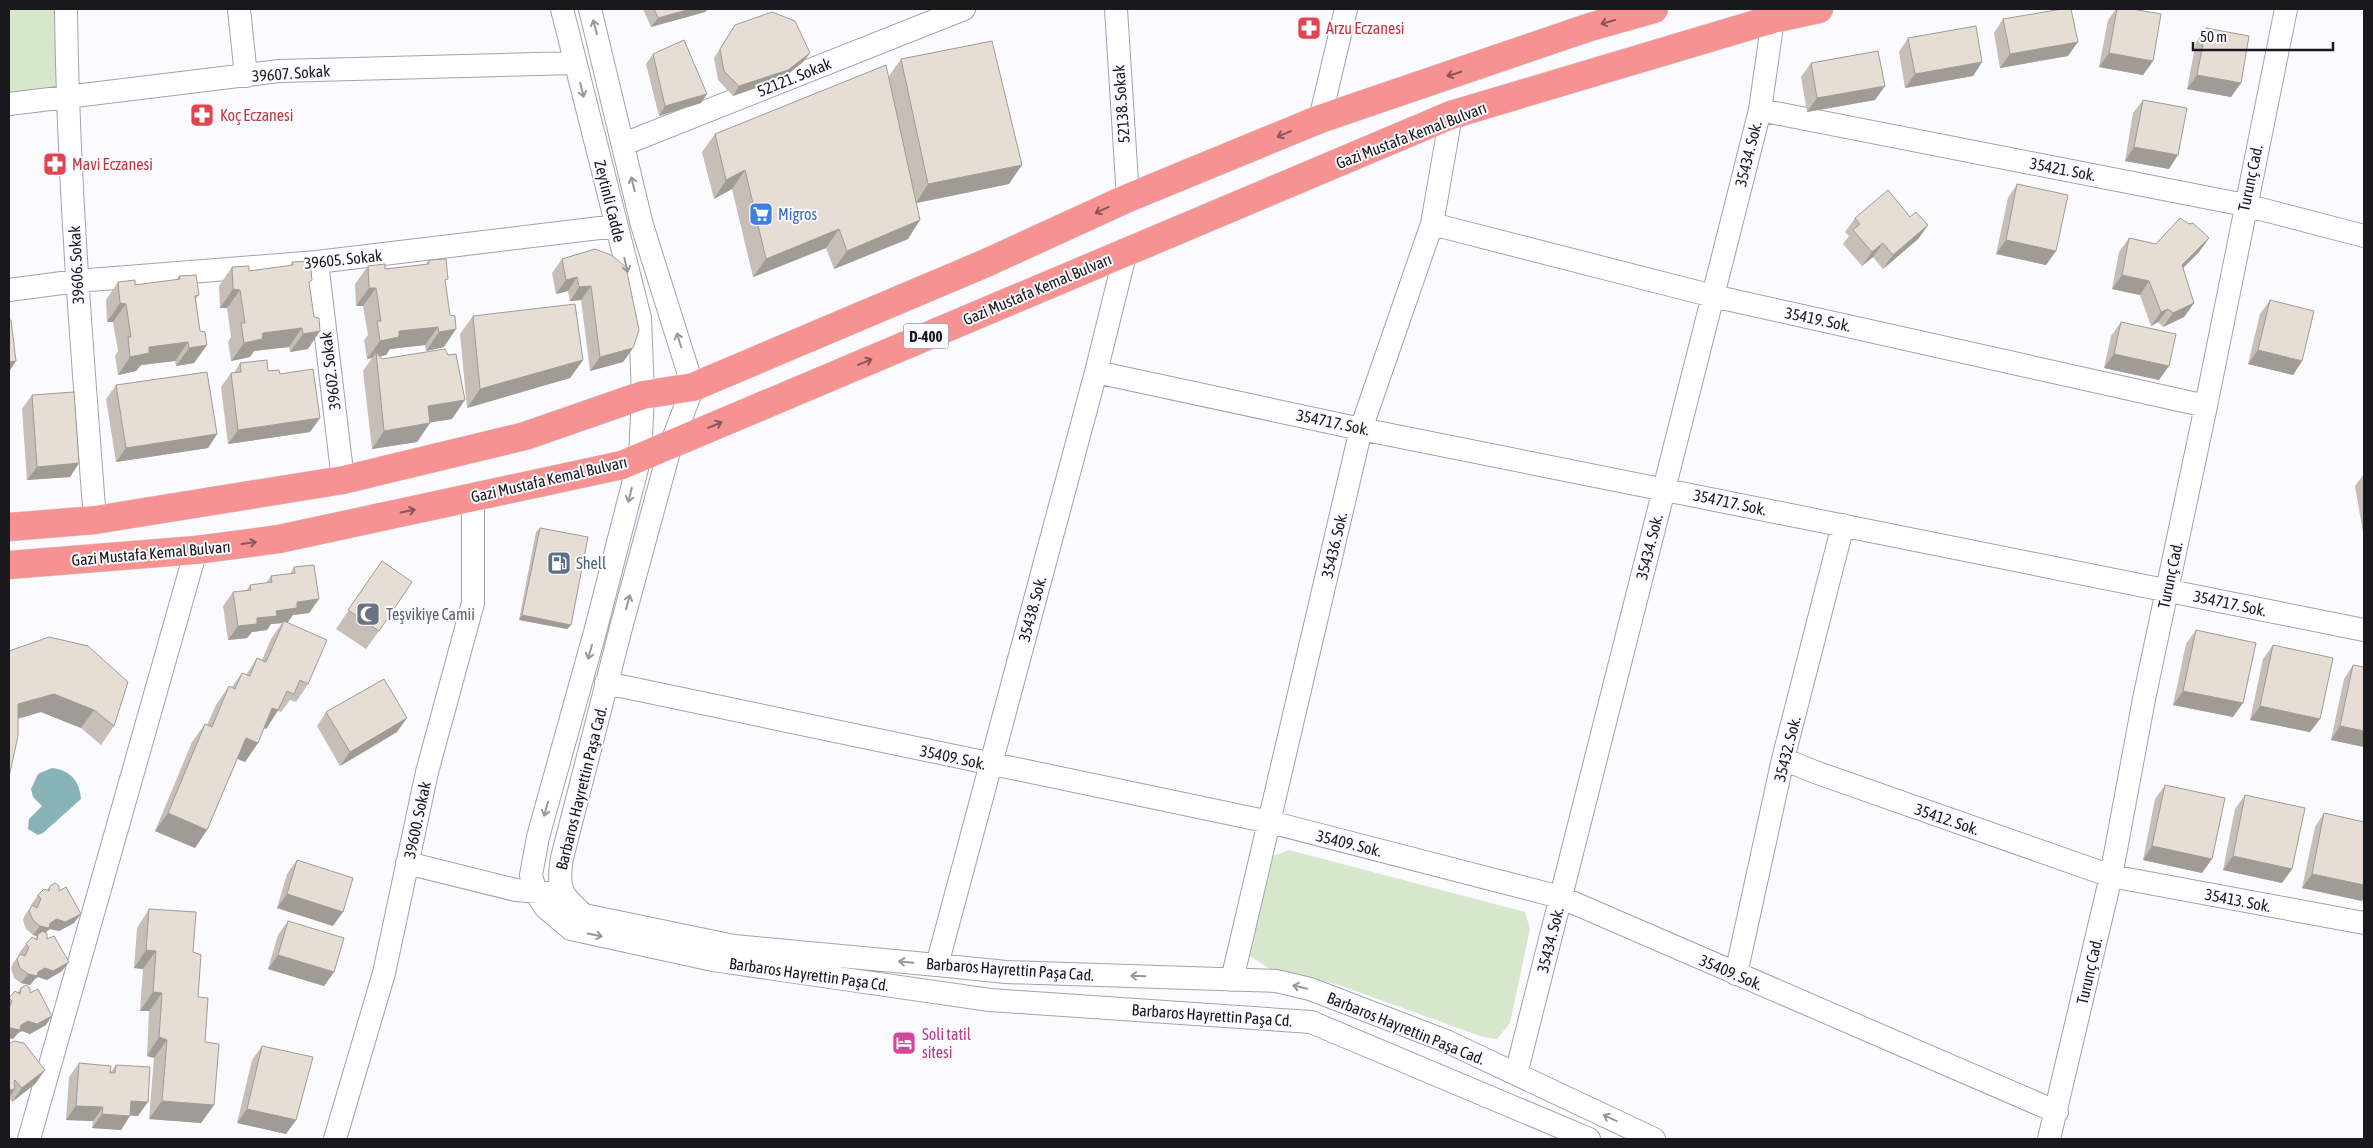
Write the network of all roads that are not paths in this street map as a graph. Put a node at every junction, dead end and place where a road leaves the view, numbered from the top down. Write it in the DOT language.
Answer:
graph roads {
  1 [pos="66,9"];
  2 [pos="239,9"];
  3 [pos="562,9"];
  4 [pos="590,9"];
  5 [pos="964,9"];
  6 [pos="1116,9"];
  7 [pos="1346,9"];
  8 [pos="1654,9"];
  9 [pos="1820,9"];
  10 [pos="2286,9"];
  11 [pos="1773,19"];
  12 [pos="575,63"];
  13 [pos="246,76"];
  14 [pos="67,99"];
  15 [pos="9,104"];
  16 [pos="1760,110"];
  17 [pos="1451,115"];
  18 [pos="1320,119"];
  19 [pos="624,144"];
  20 [pos="1128,198"];
  21 [pos="2245,205"];
  22 [pos="1432,224"];
  23 [pos="616,226"];
  24 [pos="2364,236"];
  25 [pos="1126,251"];
  26 [pos="317,262"];
  27 [pos="77,281"];
  28 [pos="9,290"];
  29 [pos="1713,296"];
  30 [pos="1096,372"];
  31 [pos="693,387"];
  32 [pos="643,395"];
  33 [pos="2206,406"];
  34 [pos="1361,429"];
  35 [pos="671,444"];
  36 [pos="640,458"];
  37 [pos="343,480"];
  38 [pos="1664,488"];
  39 [pos="473,497"];
  40 [pos="96,520"];
  41 [pos="1843,525"];
  42 [pos="9,527"];
  43 [pos="196,550"];
  44 [pos="9,565"];
  45 [pos="2167,590"];
  46 [pos="2364,630"];
  47 [pos="606,683"];
  48 [pos="1784,759"];
  49 [pos="990,764"];
  50 [pos="1270,822"];
  51 [pos="407,863"];
  52 [pos="2111,876"];
  53 [pos="536,893"];
  54 [pos="561,893"];
  55 [pos="1560,897"];
  56 [pos="2364,923"];
  57 [pos="937,965"];
  58 [pos="1736,974"];
  59 [pos="1232,980"];
  60 [pos="1516,1074"];
  61 [pos="2057,1112"];
  62 [pos="29,1139"];
  63 [pos="335,1139"];
  64 [pos="1589,1139"];
  65 [pos="1654,1139"];
  66 [pos="2049,1139"];
  1 -- 14 [label="street, 39606. Sokak"];
  2 -- 13 [label="street"];
  3 -- 12 [label="street, Zeytinli Cadde"];
  19 -- 4 [label="street, Zeytinli Cadde, one-way"];
  5 -- 19 [label="street, 52121. Sokak"];
  6 -- 20 [label="street, 52138. Sokak"];
  7 -- 18 [label="street"];
  8 -- 18 [label="highway, D-400, one-way"];
  9 -- 11 [label="highway, Gazi Mustafa Kemal Bulvarı / D-400"];
  10 -- 21 [label="street, Turunç Cad."];
  11 -- 16 [label="street, 35434. Sok."];
  11 -- 17 [label="highway, Gazi Mustafa Kemal Bulvarı / D-400"];
  12 -- 13 [label="street, 39607. Sokak"];
  12 -- 23 [label="street, Zeytinli Cadde, one-way"];
  13 -- 14 [label="street, 39607. Sokak"];
  14 -- 15 [label="street, 39607. Sokak"];
  14 -- 27 [label="street, 39606. Sokak"];
  16 -- 21 [label="street, 35421. Sok."];
  16 -- 29 [label="street, 35434. Sok."];
  17 -- 22 [label="street, 35436. Sok."];
  17 -- 25 [label="highway, Gazi Mustafa Kemal Bulvarı / D-400"];
  18 -- 20 [label="highway, D-400, one-way"];
  31 -- 19 [label="street, Zeytinli Cadde, one-way"];
  20 -- 31 [label="highway, D-400, one-way"];
  21 -- 24 [label="street, 35421. Sok."];
  21 -- 33 [label="street, Turunç Cad."];
  22 -- 29 [label="street, 35419. Sok."];
  22 -- 34 [label="street, 35436. Sok."];
  23 -- 26 [label="street, 39605. Sokak"];
  23 -- 32 [label="street, Zeytinli Cadde, one-way"];
  25 -- 30 [label="street, 35438. Sok."];
  35 -- 25 [label="highway, Gazi Mustafa Kemal Bulvarı / D-400, one-way"];
  26 -- 27 [label="street, 39605. Sokak"];
  26 -- 37 [label="street, 39602. Sokak"];
  27 -- 28 [label="street, 39605. Sokak"];
  27 -- 40 [label="street, 39606. Sokak"];
  29 -- 33 [label="street, 35419. Sok."];
  29 -- 38 [label="street, 35434. Sok."];
  30 -- 34 [label="street, 354717. Sok."];
  30 -- 49 [label="street, 35438. Sok."];
  31 -- 32 [label="highway, D-400"];
  31 -- 35 [label="street, Barbaros Hayrettin Paşa Cad."];
  32 -- 36 [label="street, Barbaros Hayrettin Paşa Cd."];
  32 -- 37 [label="highway, D-400"];
  33 -- 45 [label="street, Turunç Cad."];
  34 -- 38 [label="street, 354717. Sok."];
  34 -- 50 [label="street, 35436. Sok."];
  35 -- 36 [label="highway, Gazi Mustafa Kemal Bulvarı / D-400"];
  47 -- 35 [label="street, Barbaros Hayrettin Paşa Cad., one-way"];
  36 -- 39 [label="highway, Gazi Mustafa Kemal Bulvarı / D-400"];
  36 -- 53 [label="street, Barbaros Hayrettin Paşa Cd., one-way"];
  37 -- 40 [label="highway, D-400"];
  38 -- 41 [label="street, 354717. Sok."];
  38 -- 55 [label="street, 35434. Sok."];
  43 -- 39 [label="highway, Gazi Mustafa Kemal Bulvarı / D-400, one-way"];
  39 -- 51 [label="street, 39600. Sokak"];
  40 -- 42 [label="highway, D-400"];
  41 -- 45 [label="street, 354717. Sok."];
  41 -- 48 [label="street, 35432. Sok."];
  43 -- 44 [label="highway, Gazi Mustafa Kemal Bulvarı / D-400"];
  43 -- 62 [label="street"];
  45 -- 46 [label="street, 354717. Sok."];
  45 -- 52 [label="street, Turunç Cad."];
  47 -- 49 [label="street, 35409. Sok."];
  47 -- 54 [label="street, Barbaros Hayrettin Paşa Cad."];
  48 -- 52 [label="street, 35412. Sok."];
  48 -- 58 [label="street, 35432. Sok."];
  49 -- 50 [label="street, 35409. Sok."];
  49 -- 57 [label="street, 35438. Sok."];
  50 -- 55 [label="street, 35409. Sok."];
  50 -- 59 [label="street, 35436. Sok."];
  51 -- 53 [label="street"];
  51 -- 63 [label="street, 39600. Sokak"];
  52 -- 56 [label="street, 35413. Sok."];
  52 -- 61 [label="street, Turunç Cad."];
  53 -- 54 [label="street"];
  53 -- 64 [label="street, Barbaros Hayrettin Paşa Cd., one-way"];
  57 -- 54 [label="street, Barbaros Hayrettin Paşa Cad., one-way"];
  55 -- 58 [label="street, 35409. Sok."];
  55 -- 60 [label="street, 35434. Sok."];
  59 -- 57 [label="street, Barbaros Hayrettin Paşa Cad., one-way"];
  58 -- 61 [label="street, 35409. Sok."];
  60 -- 59 [label="street, Barbaros Hayrettin Paşa Cad., one-way"];
  65 -- 60 [label="street, Barbaros Hayrettin Paşa Cad., one-way"];
  61 -- 66 [label="street, Turunç Cad."];
}
